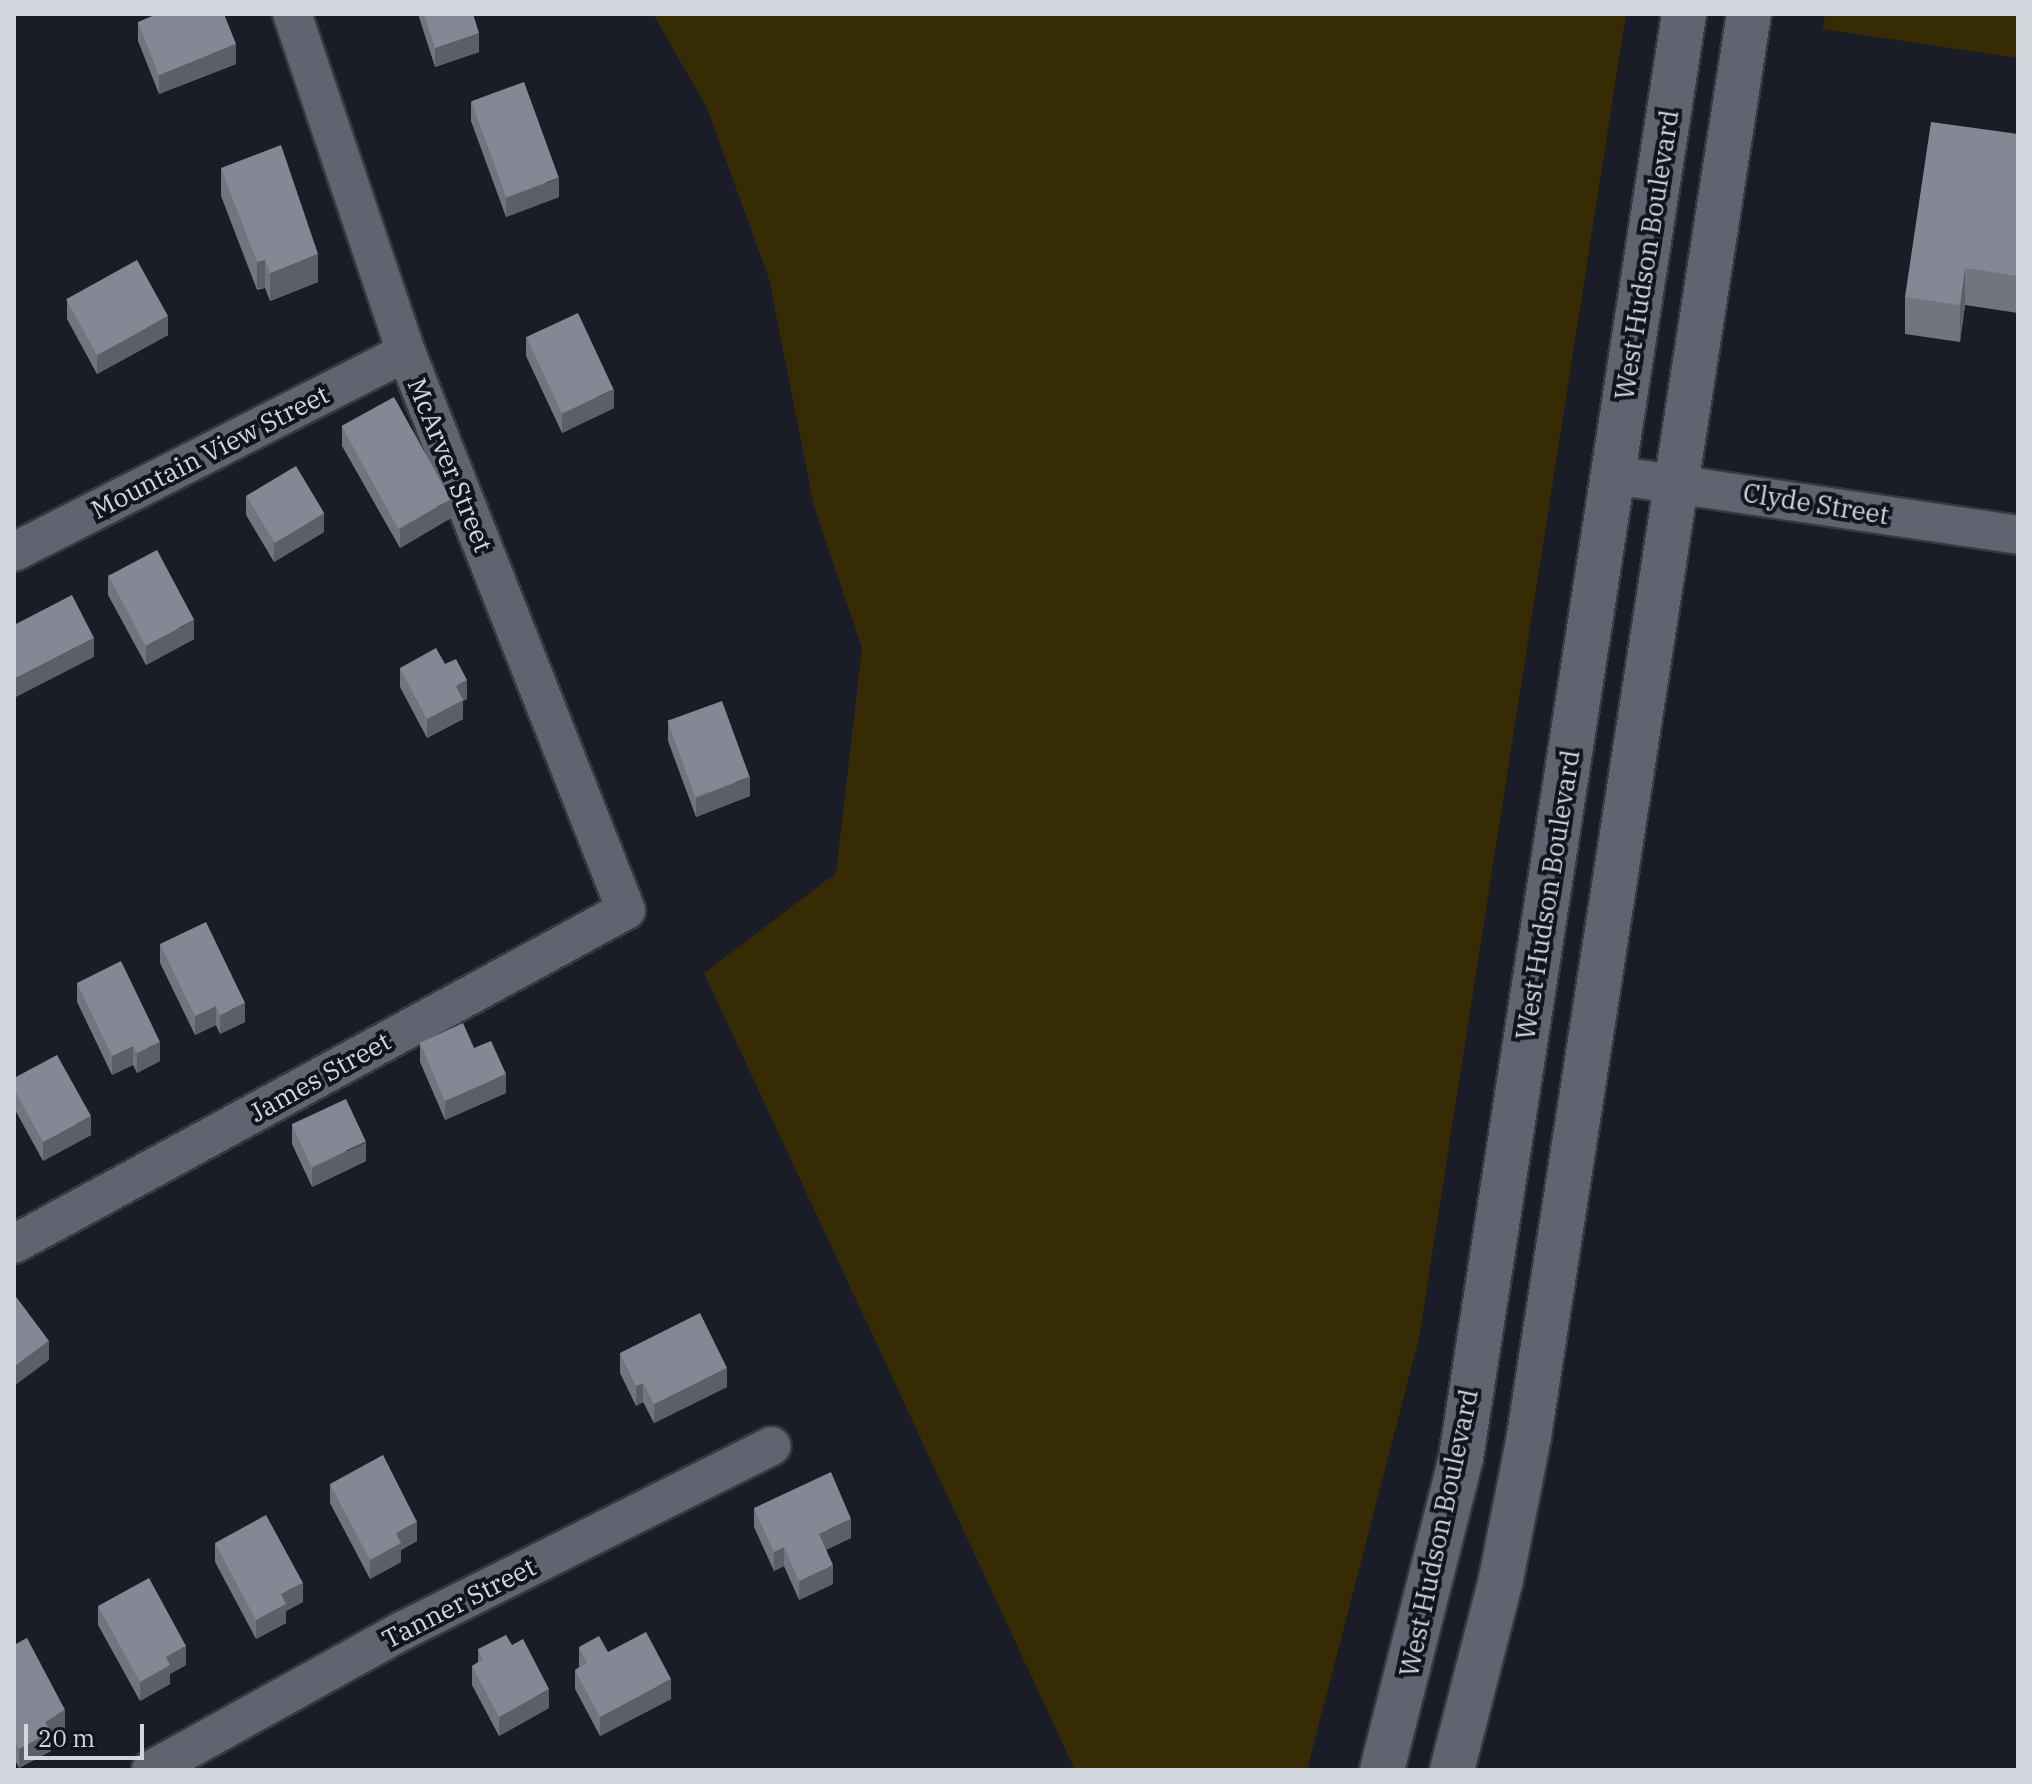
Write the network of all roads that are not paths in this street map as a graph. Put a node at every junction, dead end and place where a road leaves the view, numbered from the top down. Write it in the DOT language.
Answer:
graph roads {
  1 [pos="292,14"];
  2 [pos="1684,14"];
  3 [pos="1749,14"];
  4 [pos="406,352"];
  5 [pos="1613,475"];
  6 [pos="1676,484"];
  7 [pos="2018,535"];
  8 [pos="14,552"];
  9 [pos="626,910"];
  10 [pos="14,1244"];
  11 [pos="771,1446"];
  12 [pos="151,1770"];
  13 [pos="1382,1770"];
  14 [pos="1452,1770"];
  1 -- 4 [label="street, McArver Street"];
  2 -- 5 [label="main road, West Hudson Boulevard"];
  3 -- 6 [label="main road"];
  4 -- 8 [label="street, Mountain View Street"];
  4 -- 9 [label="street, McArver Street"];
  5 -- 6 [label="street, Clyde Street"];
  5 -- 13 [label="main road, West Hudson Boulevard"];
  6 -- 7 [label="street, Clyde Street"];
  6 -- 14 [label="main road"];
  9 -- 10 [label="street, James Street"];
  11 -- 12 [label="street, Tanner Street"];
}
